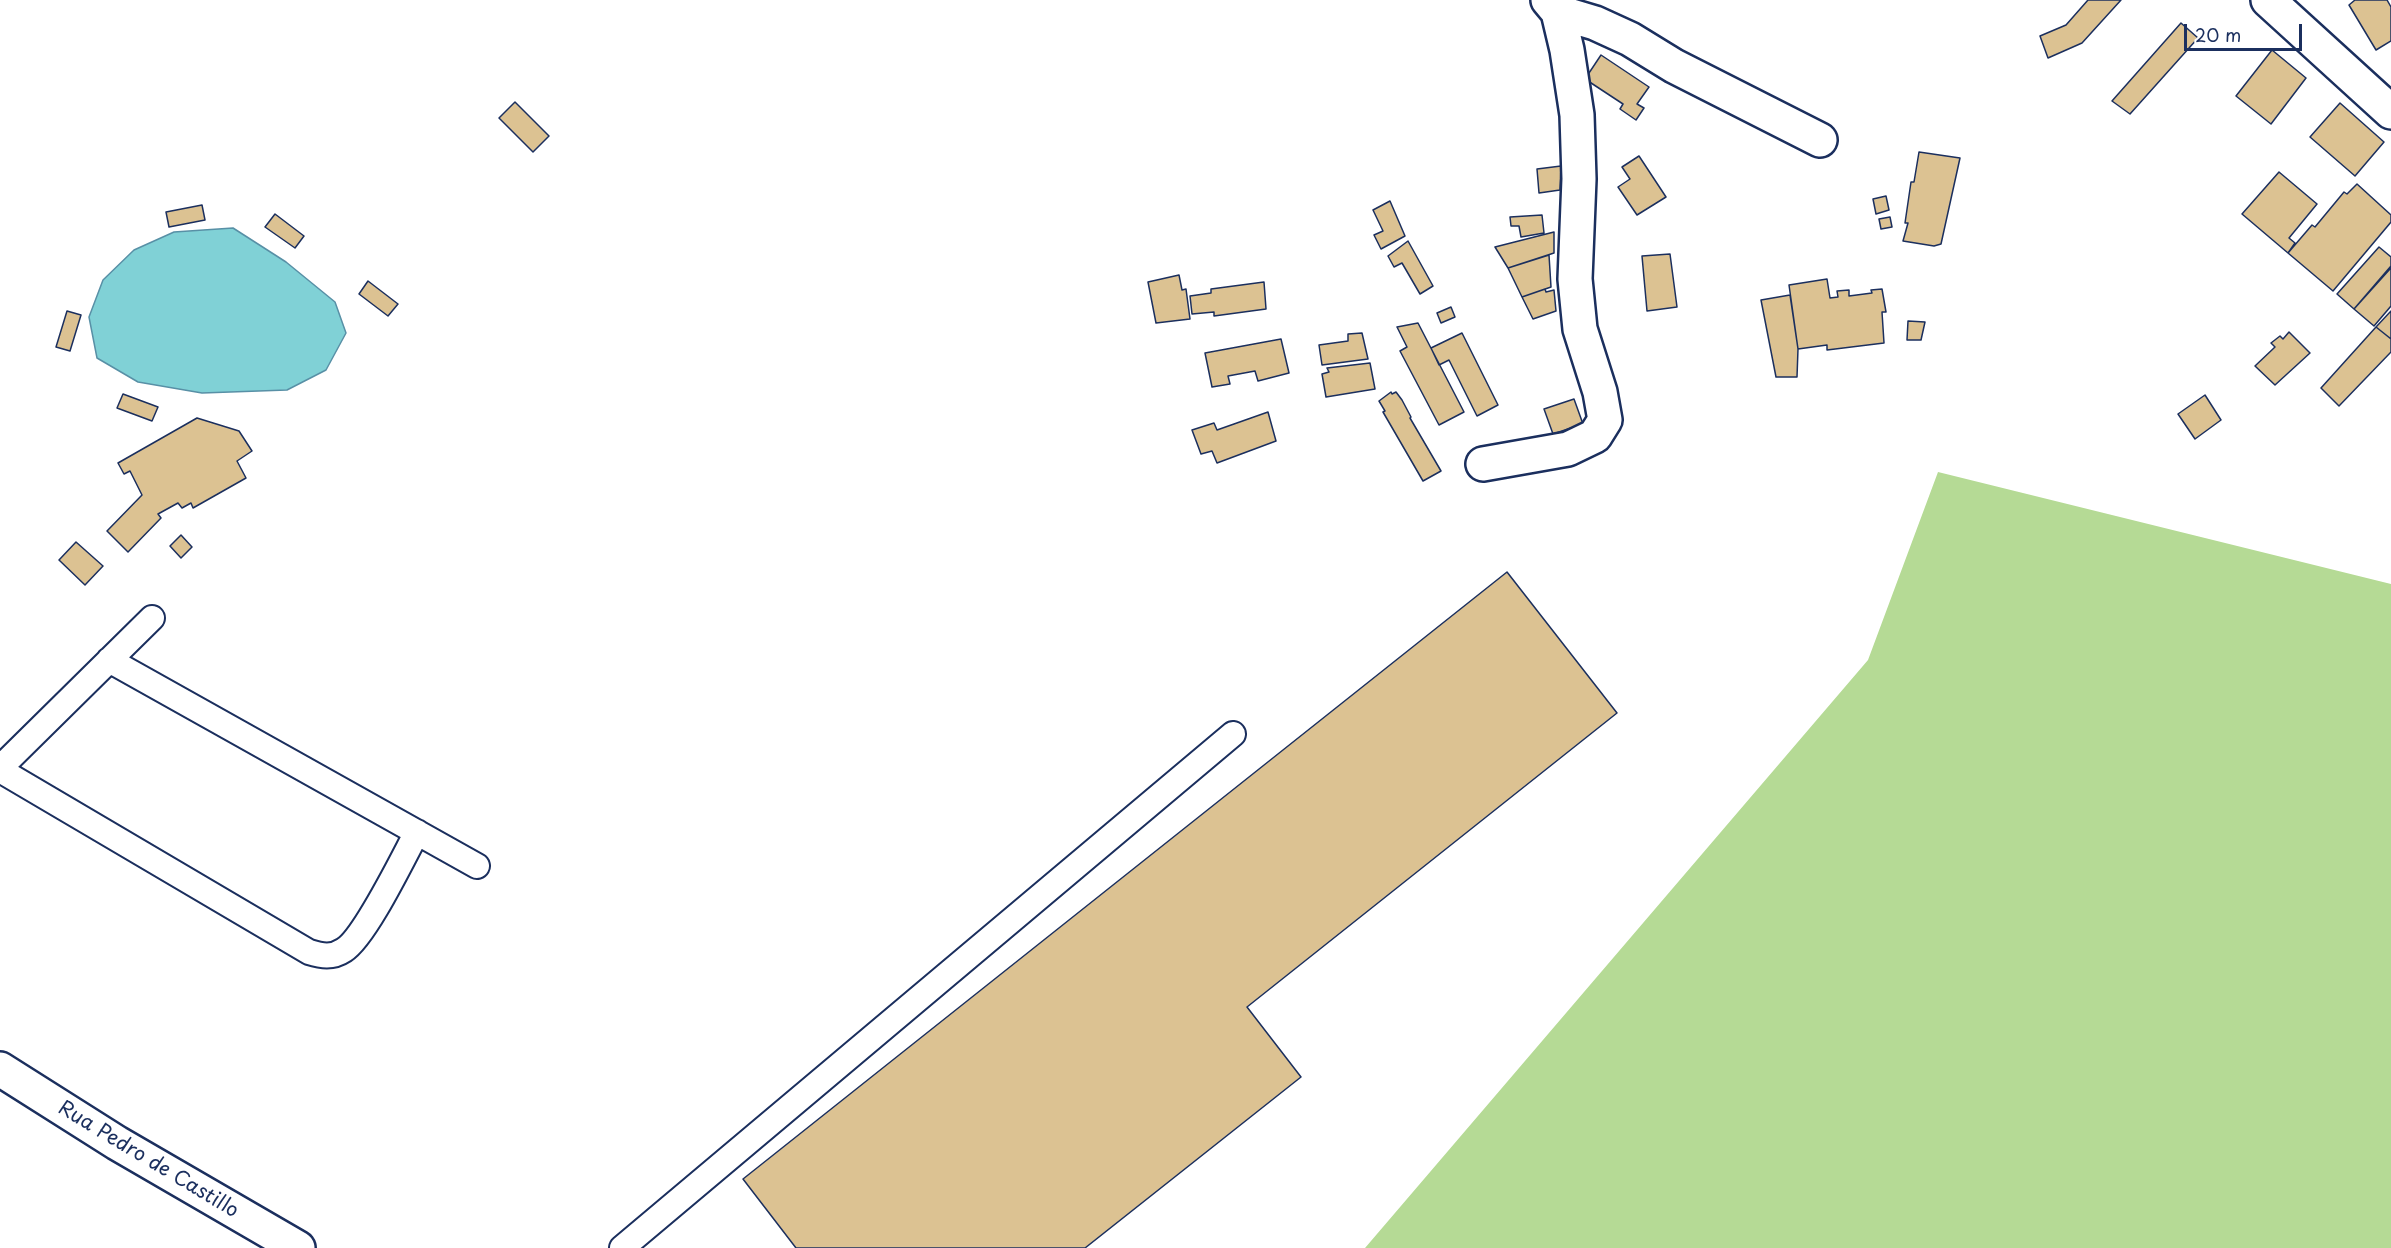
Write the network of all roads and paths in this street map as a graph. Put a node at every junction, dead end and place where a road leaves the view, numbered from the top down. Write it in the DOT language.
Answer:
graph roads {
  1 [pos="2268,0"];
  2 [pos="1553,6"];
  3 [pos="2391,112"];
  4 [pos="1820,140"];
  5 [pos="1483,464"];
  6 [pos="152,618"];
  7 [pos="109,660"];
  8 [pos="1233,734"];
  9 [pos="0,769"];
  10 [pos="417,832"];
  11 [pos="477,866"];
  12 [pos="0,1070"];
  13 [pos="291,1246"];
  14 [pos="622,1248"];
  1 -- 3 [label="street"];
  2 -- 4 [label="street"];
  2 -- 5 [label="street"];
  6 -- 7 [label="lane"];
  7 -- 9 [label="lane"];
  7 -- 10 [label="lane"];
  8 -- 14 [label="lane"];
  9 -- 10 [label="lane"];
  10 -- 11 [label="lane"];
  12 -- 13 [label="street, Rua Pedro de Castillo"];
}
